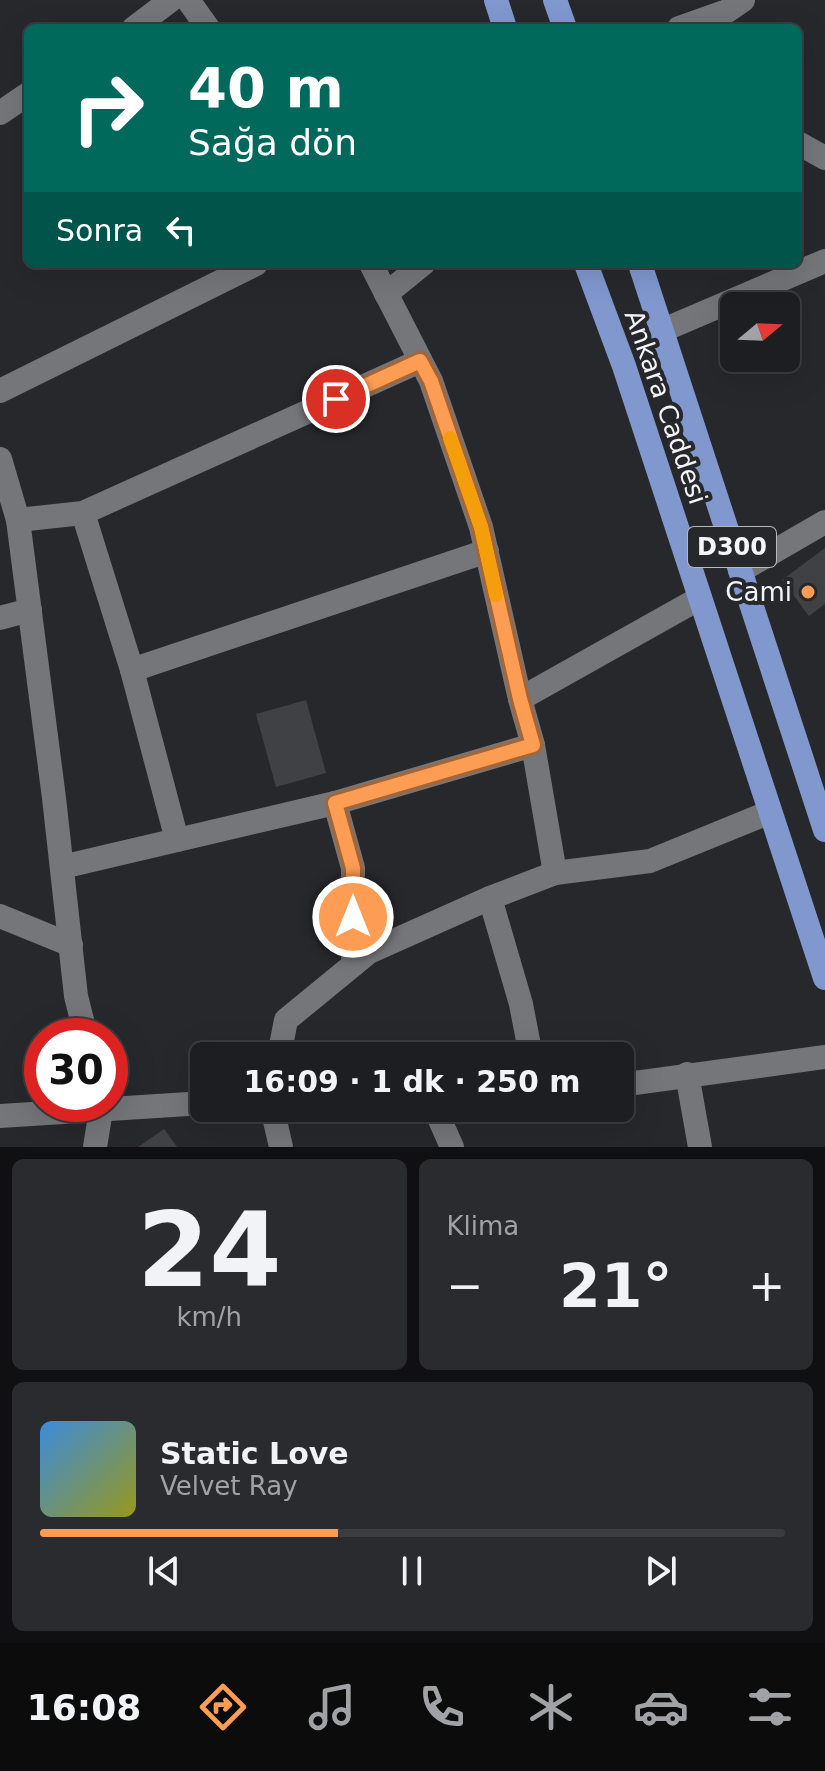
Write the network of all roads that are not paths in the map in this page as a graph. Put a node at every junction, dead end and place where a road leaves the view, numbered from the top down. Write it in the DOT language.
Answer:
graph roads {
  1 [pos="171,0"];
  2 [pos="188,0"];
  3 [pos="496,0"];
  4 [pos="555,0"];
  5 [pos="730,4"];
  6 [pos="139,24"];
  7 [pos="205,24"];
  8 [pos="504,24"];
  9 [pos="564,24"];
  10 [pos="688,24"];
  11 [pos="24,97"];
  12 [pos="0,113"];
  13 [pos="802,145"];
  14 [pos="825,158"];
  15 [pos="825,261"];
  16 [pos="248,268"];
  17 [pos="373,268"];
  18 [pos="418,268"];
  19 [pos="587,268"];
  20 [pos="641,268"];
  21 [pos="386,294"];
  22 [pos="661,331"];
  23 [pos="420,361"];
  24 [pos="0,391"];
  25 [pos="0,459"];
  26 [pos="83,513"];
  27 [pos="18,520"];
  28 [pos="825,522"];
  29 [pos="487,551"];
  30 [pos="740,571"];
  31 [pos="700,598"];
  32 [pos="30,610"];
  33 [pos="0,618"];
  34 [pos="132,670"];
  35 [pos="520,699"];
  36 [pos="533,745"];
  37 [pos="335,803"];
  38 [pos="770,812"];
  39 [pos="825,830"];
  40 [pos="177,840"];
  41 [pos="62,867"];
  42 [pos="555,873"];
  43 [pos="490,898"];
  44 [pos="0,916"];
  45 [pos="71,945"];
  46 [pos="353,965"];
  47 [pos="825,978"];
  48 [pos="82,1018"];
  49 [pos="282,1042"];
  50 [pos="528,1042"];
  51 [pos="825,1057"];
  52 [pos="687,1074"];
  53 [pos="634,1083"];
  54 [pos="190,1104"];
  55 [pos="128,1106"];
  56 [pos="24,1114"];
  57 [pos="0,1116"];
  58 [pos="99,1122"];
  59 [pos="275,1122"];
  60 [pos="449,1122"];
  61 [pos="95,1147"];
  62 [pos="281,1147"];
  63 [pos="452,1147"];
  64 [pos="700,1147"];
  1 -- 6 [label="street"];
  2 -- 7 [label="street"];
  3 -- 8 [label="highway"];
  4 -- 9 [label="highway"];
  5 -- 10 [label="street"];
  11 -- 12 [label="street"];
  13 -- 14 [label="street"];
  15 -- 22 [label="street"];
  16 -- 24 [label="street"];
  17 -- 21 [label="street"];
  18 -- 21 [label="street"];
  19 -- 31 [label="highway, Ankara Caddesi / D300"];
  20 -- 22 [label="highway, Ankara Caddesi / D300"];
  21 -- 23 [label="street"];
  22 -- 30 [label="highway, Ankara Caddesi / D300"];
  23 -- 26 [label="street"];
  23 -- 29 [label="street"];
  25 -- 27 [label="street"];
  26 -- 27 [label="street"];
  26 -- 34 [label="street"];
  27 -- 32 [label="street"];
  28 -- 30 [label="street"];
  29 -- 34 [label="street"];
  29 -- 35 [label="street"];
  30 -- 39 [label="highway, Ankara Caddesi / D300"];
  31 -- 35 [label="street"];
  31 -- 38 [label="highway, Ankara Caddesi / D300"];
  32 -- 33 [label="street"];
  32 -- 41 [label="street"];
  34 -- 40 [label="street"];
  35 -- 36 [label="street"];
  36 -- 37 [label="street"];
  36 -- 42 [label="street"];
  37 -- 40 [label="street"];
  37 -- 46 [label="street"];
  38 -- 42 [label="street"];
  38 -- 47 [label="highway, Ankara Caddesi / D300"];
  40 -- 41 [label="street"];
  41 -- 45 [label="street"];
  42 -- 43 [label="street"];
  43 -- 46 [label="street"];
  43 -- 50 [label="street"];
  44 -- 45 [label="street"];
  45 -- 48 [label="street"];
  46 -- 49 [label="street"];
  51 -- 52 [label="street"];
  52 -- 53 [label="street"];
  52 -- 64 [label="street"];
  54 -- 55 [label="street"];
  56 -- 57 [label="street"];
  58 -- 61 [label="street"];
  59 -- 62 [label="street"];
  60 -- 63 [label="street"];
}
